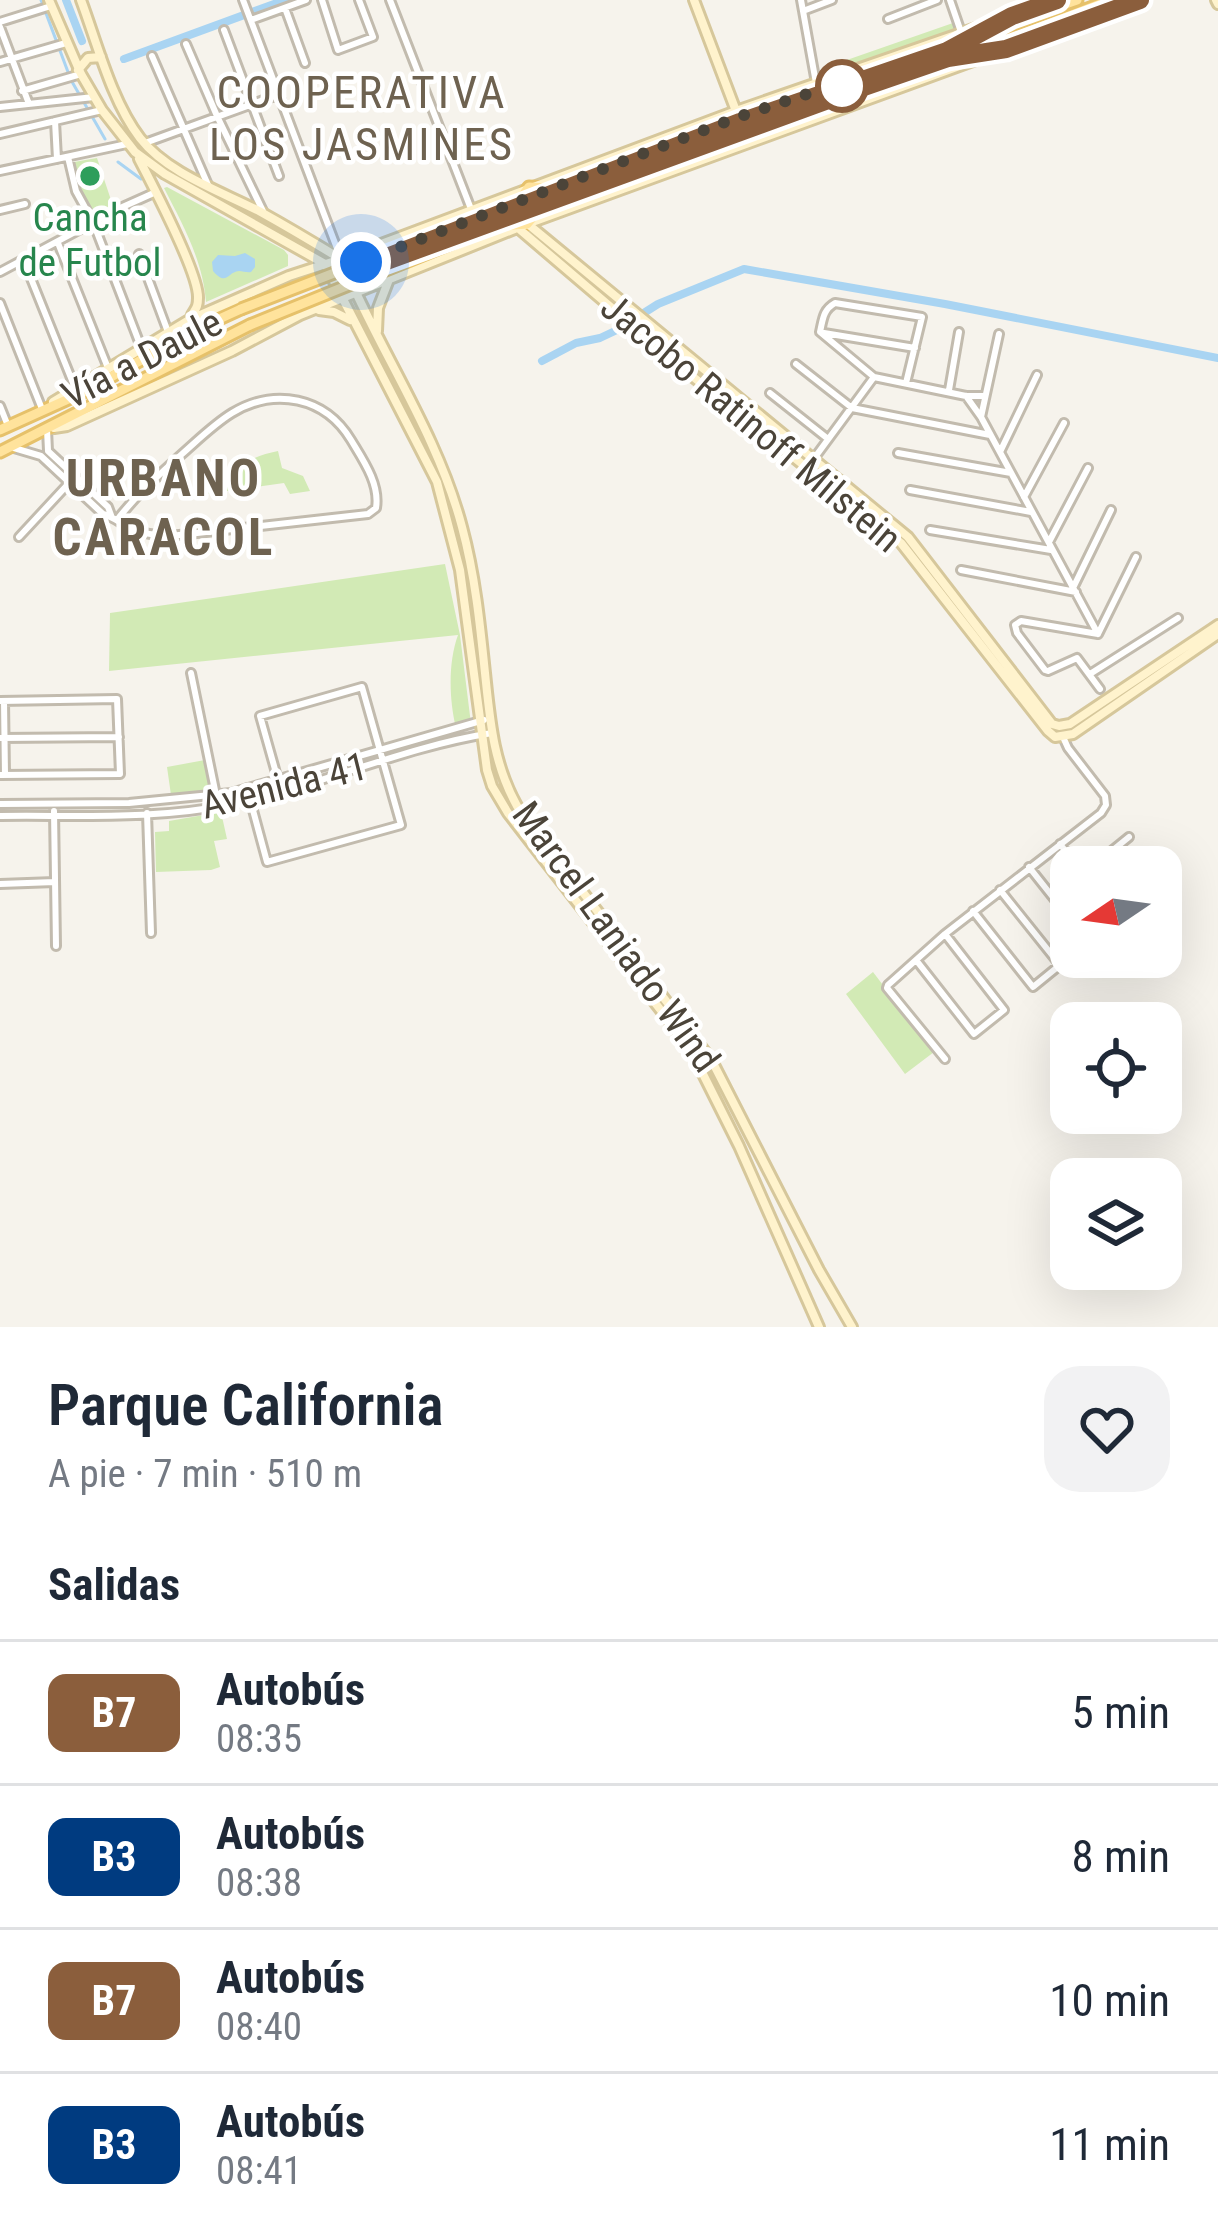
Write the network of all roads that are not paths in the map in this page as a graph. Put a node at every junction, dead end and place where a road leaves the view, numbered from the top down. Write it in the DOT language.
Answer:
graph roads {
  1 [pos="81,0"];
  2 [pos="259,0"];
  3 [pos="306,0"];
  4 [pos="322,0"];
  5 [pos="359,0"];
  6 [pos="390,0"];
  7 [pos="694,0"];
  8 [pos="801,0"];
  9 [pos="832,0"];
  10 [pos="937,0"];
  11 [pos="950,0"];
  12 [pos="1057,0"];
  13 [pos="1077,0"];
  14 [pos="1111,0"];
  15 [pos="1140,0"];
  16 [pos="50,3"];
  17 [pos="245,4"];
  18 [pos="285,8"];
  19 [pos="803,11"];
  20 [pos="1012,16"];
  21 [pos="250,19"];
  22 [pos="888,19"];
  23 [pos="0,25"];
  24 [pos="224,30"];
  25 [pos="968,37"];
  26 [pos="944,40"];
  27 [pos="66,43"];
  28 [pos="186,44"];
  29 [pos="1006,49"];
  30 [pos="152,56"];
  31 [pos="102,57"];
  32 [pos="963,58"];
  33 [pos="12,59"];
  34 [pos="0,62"];
  35 [pos="305,63"];
  36 [pos="938,67"];
  37 [pos="109,73"];
  38 [pos="81,76"];
  39 [pos="911,77"];
  40 [pos="928,77"];
  41 [pos="816,83"];
  42 [pos="831,86"];
  43 [pos="22,91"];
  44 [pos="807,93"];
  45 [pos="280,94"];
  46 [pos="94,97"];
  47 [pos="29,104"];
  48 [pos="251,104"];
  49 [pos="0,106"];
  50 [pos="102,110"];
  51 [pos="737,114"];
  52 [pos="217,116"];
  53 [pos="55,121"];
  54 [pos="182,129"];
  55 [pos="0,134"];
  56 [pos="145,143"];
  57 [pos="127,144"];
  58 [pos="135,152"];
  59 [pos="68,157"];
  60 [pos="57,159"];
  61 [pos="0,171"];
  62 [pos="279,176"];
  63 [pos="208,185"];
  64 [pos="529,187"];
  65 [pos="554,188"];
  66 [pos="156,192"];
  67 [pos="518,202"];
  68 [pos="25,204"];
  69 [pos="543,206"];
  70 [pos="471,209"];
  71 [pos="0,210"];
  72 [pos="265,214"];
  73 [pos="93,222"];
  74 [pos="523,226"];
  75 [pos="494,227"];
  76 [pos="58,242"];
  77 [pos="290,244"];
  78 [pos="139,254"];
  79 [pos="341,259"];
  80 [pos="24,261"];
  81 [pos="326,264"];
  82 [pos="0,272"];
  83 [pos="289,276"];
  84 [pos="389,280"];
  85 [pos="355,293"];
  86 [pos="342,298"];
  87 [pos="0,303"];
  88 [pos="311,311"];
  89 [pos="300,315"];
  90 [pos="189,320"];
  91 [pos="354,323"];
  92 [pos="168,332"];
  93 [pos="820,332"];
  94 [pos="959,332"];
  95 [pos="999,334"];
  96 [pos="377,339"];
  97 [pos="141,347"];
  98 [pos="915,348"];
  99 [pos="796,364"];
  100 [pos="108,368"];
  101 [pos="1037,375"];
  102 [pos="874,377"];
  103 [pos="906,382"];
  104 [pos="75,388"];
  105 [pos="949,390"];
  106 [pos="770,393"];
  107 [pos="967,396"];
  108 [pos="985,397"];
  109 [pos="0,406"];
  110 [pos="851,407"];
  111 [pos="42,409"];
  112 [pos="981,417"];
  113 [pos="1064,423"];
  114 [pos="4,428"];
  115 [pos="46,429"];
  116 [pos="990,435"];
  117 [pos="828,439"];
  118 [pos="5,449"];
  119 [pos="1000,452"];
  120 [pos="898,453"];
  121 [pos="814,458"];
  122 [pos="807,468"];
  123 [pos="1088,468"];
  124 [pos="1011,473"];
  125 [pos="72,480"];
  126 [pos="910,490"];
  127 [pos="1024,497"];
  128 [pos="1111,510"];
  129 [pos="1033,513"];
  130 [pos="114,517"];
  131 [pos="930,530"];
  132 [pos="20,537"];
  133 [pos="1051,546"];
  134 [pos="1136,556"];
  135 [pos="962,570"];
  136 [pos="1074,590"];
  137 [pos="1178,618"];
  138 [pos="1218,630"];
  139 [pos="1098,634"];
  140 [pos="983,641"];
  141 [pos="1157,670"];
  142 [pos="191,673"];
  143 [pos="1090,674"];
  144 [pos="1100,689"];
  145 [pos="2,701"];
  146 [pos="485,720"];
  147 [pos="486,734"];
  148 [pos="118,737"];
  149 [pos="1063,737"];
  150 [pos="2,738"];
  151 [pos="380,750"];
  152 [pos="383,761"];
  153 [pos="3,775"];
  154 [pos="278,779"];
  155 [pos="247,788"];
  156 [pos="216,795"];
  157 [pos="250,799"];
  158 [pos="4,804"];
  159 [pos="53,804"];
  160 [pos="147,813"];
  161 [pos="54,815"];
  162 [pos="4,816"];
  163 [pos="1130,837"];
  164 [pos="1060,844"];
  165 [pos="1119,846"];
  166 [pos="1029,867"];
  167 [pos="55,882"];
  168 [pos="0,884"];
  169 [pos="1000,890"];
  170 [pos="1050,894"];
  171 [pos="974,911"];
  172 [pos="151,932"];
  173 [pos="944,934"];
  174 [pos="56,946"];
  175 [pos="916,960"];
  176 [pos="945,1059"];
  177 [pos="819,1327"];
  178 [pos="852,1327"];
  1 -- 31 [label="main road"];
  2 -- 17 [label="street"];
  3 -- 18 [label="street"];
  4 -- 5 [label="street"];
  6 -- 70 [label="street"];
  7 -- 51 [label="main road"];
  8 -- 19 [label="street"];
  9 -- 19 [label="street"];
  10 -- 22 [label="street"];
  11 -- 25 [label="street"];
  12 -- 20 [label="main road"];
  13 -- 25 [label="main road"];
  14 -- 32 [label="main road"];
  15 -- 29 [label="main road, Vía a Daule"];
  16 -- 23 [label="street"];
  16 -- 27 [label="main road"];
  17 -- 21 [label="street"];
  18 -- 21 [label="street"];
  18 -- 35 [label="street"];
  19 -- 41 [label="street"];
  20 -- 25 [label="main road"];
  21 -- 45 [label="street"];
  23 -- 33 [label="street"];
  24 -- 48 [label="street"];
  25 -- 26 [label="main road"];
  25 -- 42 [label="main road, Vía a Daule"];
  26 -- 41 [label="main road, Vía a Daule"];
  27 -- 33 [label="street"];
  27 -- 38 [label="main road"];
  28 -- 52 [label="street"];
  29 -- 32 [label="main road"];
  29 -- 40 [label="main road, Vía a Daule"];
  30 -- 54 [label="street"];
  31 -- 37 [label="main road"];
  31 -- 38 [label="main road"];
  32 -- 36 [label="main road, Vía a Daule"];
  33 -- 34 [label="street"];
  33 -- 43 [label="street"];
  36 -- 39 [label="main road, Vía a Daule"];
  36 -- 40 [label="main road"];
  37 -- 38 [label="main road"];
  37 -- 56 [label="main road"];
  38 -- 43 [label="street"];
  38 -- 46 [label="main road"];
  39 -- 40 [label="main road"];
  39 -- 69 [label="main road, Vía a Daule"];
  40 -- 74 [label="main road, Vía a Daule"];
  41 -- 42 [label="main road"];
  41 -- 44 [label="main road"];
  41 -- 51 [label="main road, Vía a Daule"];
  42 -- 44 [label="main road, Vía a Daule"];
  43 -- 47 [label="street"];
  44 -- 51 [label="main road, Vía a Daule"];
  45 -- 48 [label="street"];
  45 -- 79 [label="street"];
  46 -- 47 [label="street"];
  46 -- 50 [label="main road"];
  47 -- 49 [label="street"];
  48 -- 52 [label="street"];
  48 -- 62 [label="street"];
  50 -- 53 [label="street"];
  50 -- 57 [label="main road"];
  51 -- 64 [label="main road, Vía a Daule"];
  51 -- 65 [label="main road, Vía a Daule"];
  52 -- 54 [label="street"];
  52 -- 72 [label="street"];
  53 -- 55 [label="street"];
  53 -- 60 [label="street"];
  54 -- 56 [label="street"];
  54 -- 63 [label="street"];
  56 -- 63 [label="main road"];
  57 -- 58 [label="main road"];
  57 -- 59 [label="street"];
  58 -- 66 [label="main road"];
  58 -- 77 [label="main road"];
  59 -- 60 [label="street"];
  59 -- 73 [label="street"];
  60 -- 61 [label="street"];
  63 -- 72 [label="main road"];
  64 -- 65 [label="main road"];
  64 -- 67 [label="main road"];
  64 -- 70 [label="main road, Vía a Daule"];
  65 -- 67 [label="main road, Vía a Daule"];
  66 -- 73 [label="street"];
  66 -- 90 [label="main road"];
  67 -- 111 [label="main road, Vía a Daule, bridge"];
  68 -- 71 [label="street"];
  69 -- 74 [label="main road"];
  69 -- 75 [label="main road, Vía a Daule"];
  70 -- 79 [label="main road, Vía a Daule"];
  72 -- 79 [label="main road"];
  73 -- 76 [label="street"];
  73 -- 97 [label="street"];
  74 -- 75 [label="main road"];
  74 -- 84 [label="main road, Vía a Daule"];
  74 -- 121 [label="main road, Jacobo Ratinoff Milstein"];
  74 -- 122 [label="main road, Jacobo Ratinoff Milstein"];
  75 -- 115 [label="main road, Vía a Daule, bridge"];
  76 -- 80 [label="street"];
  76 -- 100 [label="street"];
  77 -- 81 [label="main road"];
  77 -- 83 [label="main road"];
  78 -- 92 [label="street"];
  79 -- 81 [label="main road, Vía a Daule"];
  79 -- 85 [label="main road, Marcel Laniado Wind"];
  80 -- 82 [label="street"];
  80 -- 104 [label="street"];
  81 -- 83 [label="main road, Vía a Daule"];
  81 -- 86 [label="main road, Marcel Laniado Wind"];
  83 -- 89 [label="main road"];
  83 -- 90 [label="main road, Vía a Daule"];
  84 -- 85 [label="main road, Vía a Daule"];
  84 -- 96 [label="main road"];
  85 -- 86 [label="main road, Vía a Daule"];
  85 -- 96 [label="main road, Marcel Laniado Wind"];
  86 -- 88 [label="main road, Vía a Daule"];
  86 -- 91 [label="main road, Marcel Laniado Wind"];
  87 -- 111 [label="street"];
  88 -- 89 [label="main road, Vía a Daule"];
  88 -- 91 [label="main road"];
  89 -- 115 [label="main road, Vía a Daule"];
  90 -- 92 [label="main road, Vía a Daule"];
  91 -- 146 [label="main road, Marcel Laniado Wind"];
  92 -- 97 [label="main road, Vía a Daule"];
  93 -- 98 [label="street"];
  93 -- 98 [label="street"];
  93 -- 102 [label="street"];
  94 -- 105 [label="street"];
  95 -- 108 [label="street"];
  96 -- 146 [label="main road, Marcel Laniado Wind"];
  97 -- 100 [label="main road, Vía a Daule"];
  98 -- 103 [label="street"];
  99 -- 110 [label="street"];
  100 -- 104 [label="main road, Vía a Daule"];
  101 -- 119 [label="street"];
  102 -- 103 [label="street"];
  102 -- 110 [label="street"];
  103 -- 105 [label="street"];
  104 -- 111 [label="main road, Vía a Daule"];
  105 -- 107 [label="street"];
  106 -- 117 [label="street"];
  107 -- 108 [label="street"];
  107 -- 112 [label="street"];
  108 -- 112 [label="street"];
  109 -- 114 [label="street"];
  110 -- 116 [label="street"];
  110 -- 117 [label="street"];
  111 -- 114 [label="main road, Vía a Daule"];
  112 -- 116 [label="street"];
  113 -- 127 [label="street"];
  115 -- 118 [label="main road, Vía a Daule"];
  115 -- 125 [label="street"];
  116 -- 119 [label="street"];
  117 -- 121 [label="street"];
  118 -- 125 [label="street"];
  119 -- 124 [label="street"];
  120 -- 124 [label="street"];
  121 -- 122 [label="street"];
  121 -- 140 [label="main road, Jacobo Ratinoff Milstein"];
  122 -- 140 [label="main road, Jacobo Ratinoff Milstein"];
  123 -- 133 [label="street"];
  124 -- 127 [label="street"];
  125 -- 130 [label="street"];
  125 -- 132 [label="street"];
  126 -- 129 [label="street"];
  127 -- 129 [label="street"];
  128 -- 136 [label="street"];
  129 -- 133 [label="street"];
  130 -- 130 [label="street"];
  131 -- 133 [label="street"];
  133 -- 136 [label="street"];
  134 -- 139 [label="street"];
  135 -- 136 [label="street"];
  136 -- 139 [label="street"];
  137 -- 143 [label="street"];
  138 -- 141 [label="main road"];
  139 -- 143 [label="street"];
  140 -- 141 [label="main road, Jacobo Ratinoff Milstein"];
  140 -- 149 [label="main road, Jacobo Ratinoff Milstein"];
  141 -- 149 [label="main road"];
  142 -- 156 [label="street"];
  143 -- 144 [label="street"];
  145 -- 148 [label="street"];
  145 -- 150 [label="street"];
  146 -- 147 [label="main road, Marcel Laniado Wind"];
  146 -- 151 [label="street, Avenida 41"];
  147 -- 152 [label="street, Avenida 41"];
  147 -- 177 [label="main road, Marcel Laniado Wind"];
  147 -- 178 [label="main road, Marcel Laniado Wind"];
  148 -- 150 [label="street"];
  148 -- 153 [label="street"];
  149 -- 164 [label="street"];
  150 -- 153 [label="street"];
  151 -- 152 [label="street"];
  151 -- 154 [label="street, Avenida 41"];
  151 -- 154 [label="street"];
  152 -- 157 [label="street, Avenida 41"];
  152 -- 157 [label="street"];
  154 -- 155 [label="street, Avenida 41"];
  155 -- 156 [label="street, Avenida 41"];
  155 -- 157 [label="street"];
  156 -- 159 [label="street, Avenida 41"];
  157 -- 160 [label="street, Avenida 41"];
  158 -- 159 [label="street, Avenida 41"];
  158 -- 162 [label="street"];
  159 -- 161 [label="street"];
  160 -- 161 [label="street, Avenida 41"];
  160 -- 172 [label="street"];
  161 -- 162 [label="street, Avenida 41"];
  161 -- 167 [label="street"];
  163 -- 165 [label="street"];
  164 -- 166 [label="street"];
  166 -- 169 [label="street"];
  166 -- 170 [label="street"];
  167 -- 168 [label="street"];
  167 -- 174 [label="street"];
  169 -- 171 [label="street"];
  169 -- 171 [label="street"];
  171 -- 173 [label="street"];
  173 -- 175 [label="street"];
  173 -- 175 [label="street"];
  175 -- 176 [label="street"];
}
